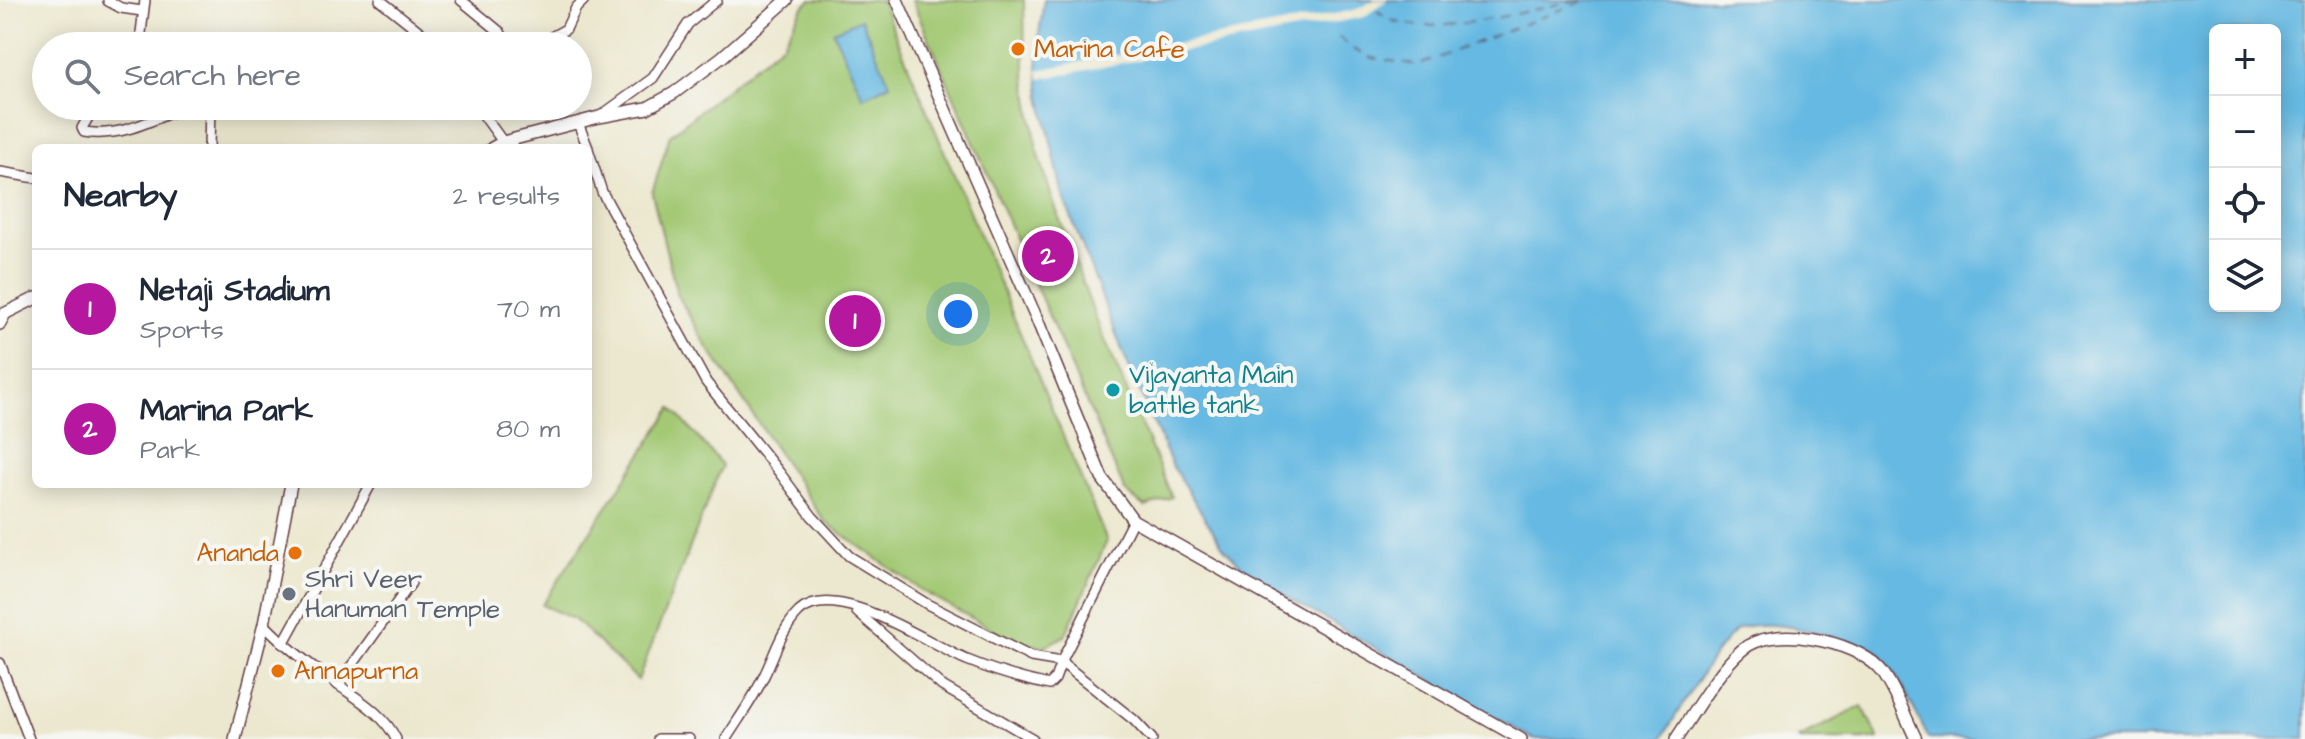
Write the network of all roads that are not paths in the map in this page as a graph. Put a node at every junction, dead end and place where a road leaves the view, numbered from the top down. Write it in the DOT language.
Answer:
graph roads {
  1 [pos="145,0"];
  2 [pos="380,0"];
  3 [pos="461,0"];
  4 [pos="584,0"];
  5 [pos="717,0"];
  6 [pos="787,0"];
  7 [pos="897,0"];
  8 [pos="108,1"];
  9 [pos="142,11"];
  10 [pos="141,32"];
  11 [pos="420,32"];
  12 [pos="500,32"];
  13 [pos="561,32"];
  14 [pos="599,117"];
  15 [pos="592,119"];
  16 [pos="87,120"];
  17 [pos="153,120"];
  18 [pos="210,120"];
  19 [pos="488,120"];
  20 [pos="588,120"];
  21 [pos="578,123"];
  22 [pos="209,144"];
  23 [pos="507,144"];
  24 [pos="511,144"];
  25 [pos="586,144"];
  26 [pos="592,161"];
  27 [pos="0,172"];
  28 [pos="32,177"];
  29 [pos="592,188"];
  30 [pos="602,192"];
  31 [pos="32,300"];
  32 [pos="2,318"];
  33 [pos="290,488"];
  34 [pos="369,488"];
  35 [pos="1133,520"];
  36 [pos="411,583"];
  37 [pos="849,605"];
  38 [pos="264,624"];
  39 [pos="283,644"];
  40 [pos="1061,662"];
  41 [pos="0,663"];
  42 [pos="338,685"];
  43 [pos="1495,724"];
  44 [pos="29,739"];
  45 [pos="235,739"];
  46 [pos="396,739"];
  47 [pos="658,739"];
  48 [pos="689,739"];
  49 [pos="726,739"];
  50 [pos="1033,739"];
  51 [pos="1152,739"];
  52 [pos="1495,739"];
  53 [pos="1521,739"];
  54 [pos="1676,739"];
  55 [pos="1916,739"];
  1 -- 9 [label="street"];
  2 -- 11 [label="street"];
  3 -- 12 [label="street"];
  4 -- 13 [label="street"];
  5 -- 14 [label="street"];
  6 -- 14 [label="main road"];
  7 -- 35 [label="main road"];
  8 -- 9 [label="street"];
  9 -- 10 [label="street"];
  14 -- 15 [label="main road"];
  16 -- 17 [label="street"];
  18 -- 22 [label="street"];
  19 -- 23 [label="street"];
  20 -- 21 [label="main road"];
  21 -- 24 [label="main road"];
  21 -- 25 [label="street"];
  26 -- 30 [label="street"];
  27 -- 28 [label="street"];
  29 -- 30 [label="street"];
  30 -- 40 [label="street"];
  31 -- 32 [label="main road"];
  33 -- 38 [label="main road"];
  34 -- 39 [label="street"];
  35 -- 40 [label="street"];
  35 -- 43 [label="main road"];
  36 -- 42 [label="street"];
  37 -- 40 [label="street"];
  37 -- 49 [label="street"];
  37 -- 50 [label="street"];
  38 -- 39 [label="street"];
  38 -- 45 [label="main road"];
  39 -- 42 [label="street"];
  40 -- 51 [label="street"];
  41 -- 44 [label="street"];
  42 -- 46 [label="street"];
  43 -- 52 [label="main road"];
  43 -- 53 [label="main road"];
  47 -- 48 [label="street"];
  54 -- 55 [label="main road"];
}
